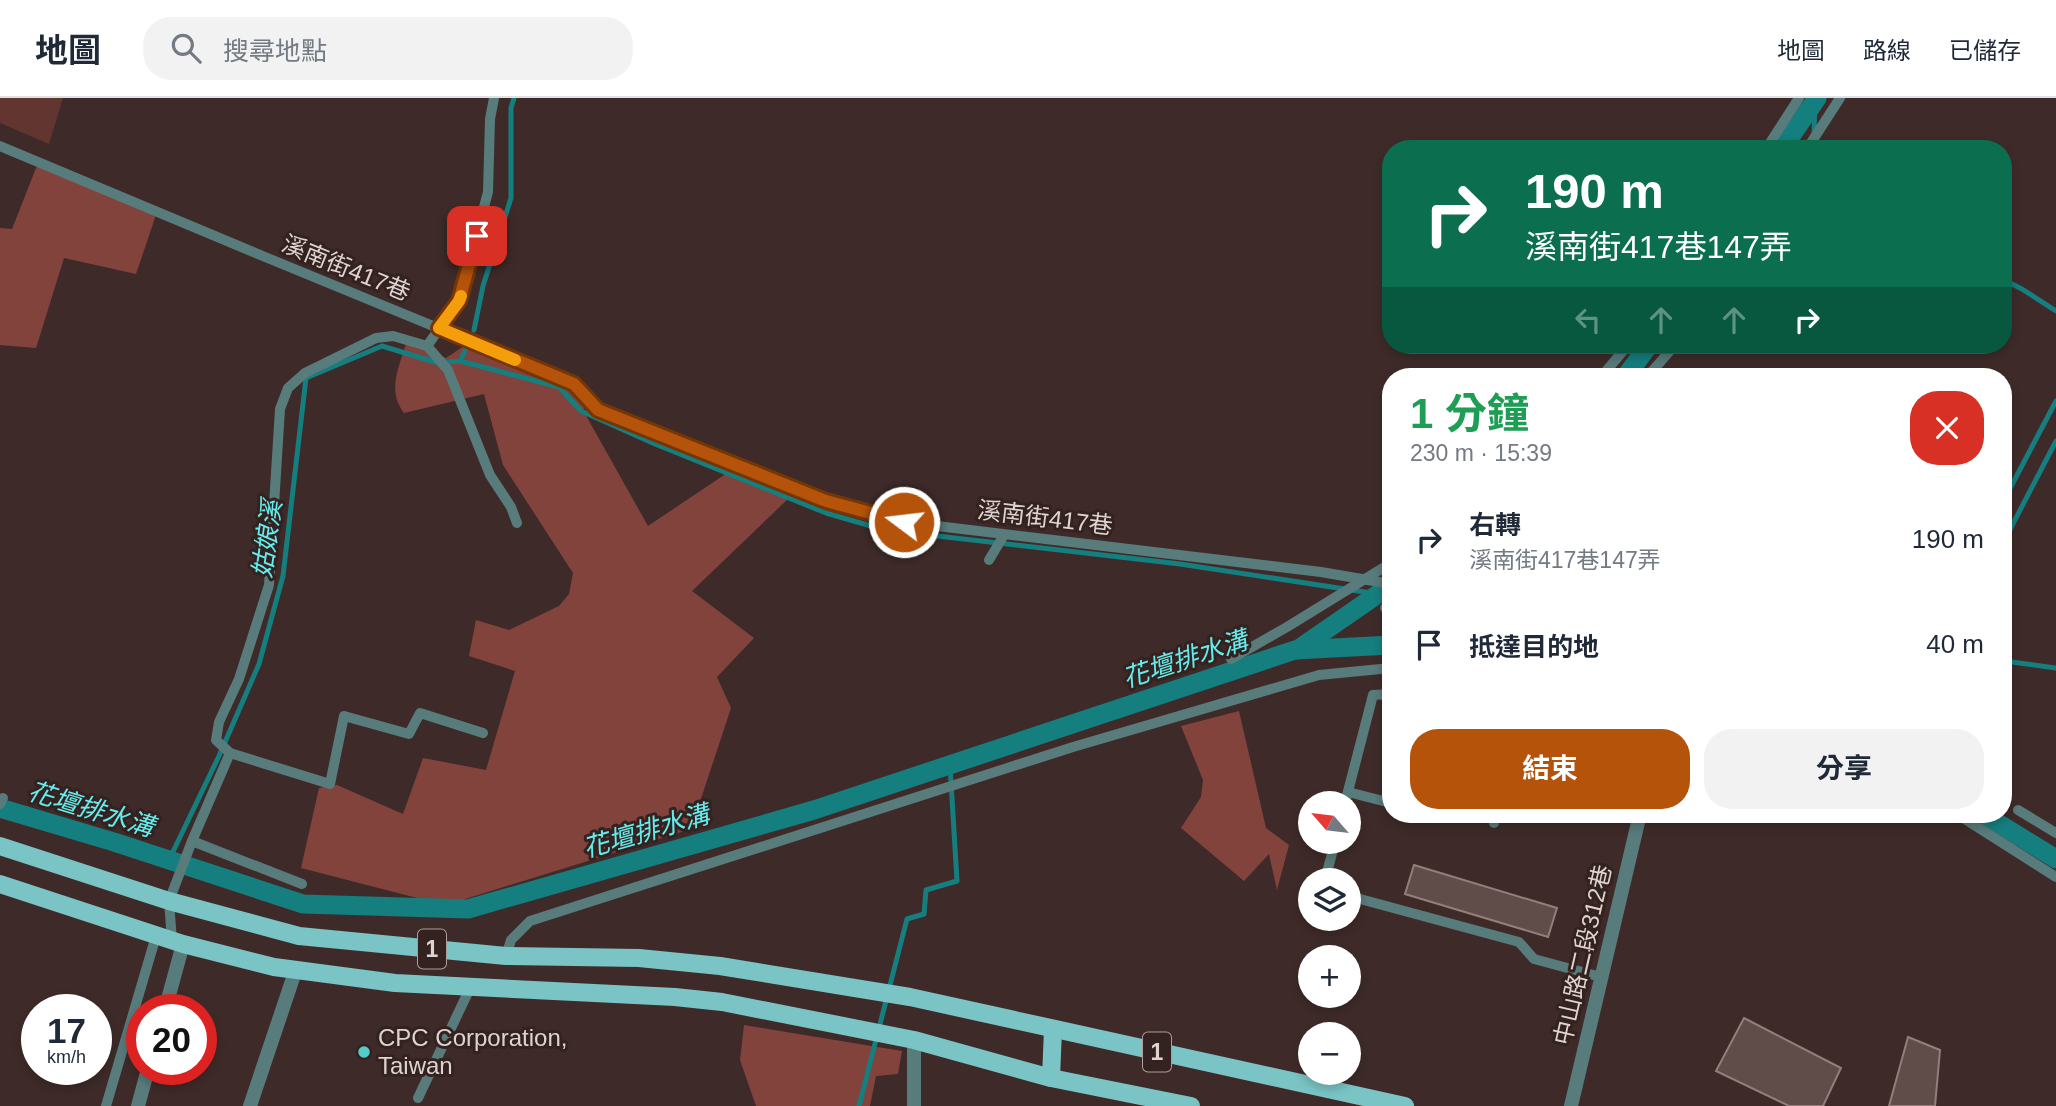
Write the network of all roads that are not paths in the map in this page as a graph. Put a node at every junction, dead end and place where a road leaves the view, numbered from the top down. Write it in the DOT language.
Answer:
graph roads {
  1 [pos="494,98"];
  2 [pos="1799,98"];
  3 [pos="1840,98"];
  4 [pos="1772,140"];
  5 [pos="1813,140"];
  6 [pos="0,146"];
  7 [pos="439,328"];
  8 [pos="427,346"];
  9 [pos="1620,354"];
  10 [pos="1667,354"];
  11 [pos="1609,368"];
  12 [pos="1655,368"];
  13 [pos="517,523"];
  14 [pos="1004,535"];
  15 [pos="989,561"];
  16 [pos="1382,569"];
  17 [pos="1365,579"];
  18 [pos="1382,582"];
  19 [pos="1231,659"];
  20 [pos="1382,669"];
  21 [pos="1382,694"];
  22 [pos="484,733"];
  23 [pos="230,753"];
  24 [pos="1349,791"];
  25 [pos="1362,799"];
  26 [pos="1382,802"];
  27 [pos="2018,810"];
  28 [pos="1638,823"];
  29 [pos="1971,823"];
  30 [pos="2056,833"];
  31 [pos="192,841"];
  32 [pos="0,846"];
  33 [pos="2056,877"];
  34 [pos="0,884"];
  35 [pos="302,884"];
  36 [pos="1361,898"];
  37 [pos="169,901"];
  38 [pos="171,940"];
  39 [pos="506,956"];
  40 [pos="296,970"];
  41 [pos="1601,977"];
  42 [pos="471,986"];
  43 [pos="166,994"];
  44 [pos="1053,1029"];
  45 [pos="906,1039"];
  46 [pos="1051,1077"];
  47 [pos="144,1085"];
  48 [pos="418,1098"];
  49 [pos="1180,1105"];
  50 [pos="106,1106"];
  51 [pos="138,1106"];
  52 [pos="250,1106"];
  53 [pos="914,1106"];
  54 [pos="1405,1106"];
  55 [pos="1571,1106"];
  1 -- 7 [label="lane"];
  2 -- 4 [label="lane"];
  3 -- 5 [label="lane"];
  6 -- 7 [label="lane, 溪南街417巷"];
  7 -- 8 [label="lane"];
  7 -- 14 [label="lane, 溪南街417巷"];
  8 -- 13 [label="lane"];
  8 -- 23 [label="lane"];
  9 -- 11 [label="lane"];
  10 -- 12 [label="lane"];
  14 -- 15 [label="lane"];
  14 -- 17 [label="lane, 溪南街417巷"];
  16 -- 17 [label="lane"];
  17 -- 18 [label="lane, 溪南街417巷"];
  17 -- 19 [label="lane"];
  20 -- 39 [label="lane"];
  21 -- 24 [label="lane"];
  22 -- 23 [label="lane"];
  23 -- 31 [label="lane"];
  25 -- 26 [label="lane"];
  27 -- 30 [label="lane"];
  28 -- 41 [label="street, 中山路二段312巷"];
  29 -- 33 [label="lane"];
  31 -- 35 [label="lane"];
  31 -- 37 [label="lane"];
  32 -- 37 [label="main road, 1"];
  34 -- 38 [label="main road, 1"];
  36 -- 41 [label="lane"];
  37 -- 38 [label="lane"];
  37 -- 39 [label="main road, 1"];
  38 -- 40 [label="main road, 1"];
  38 -- 43 [label="street"];
  38 -- 50 [label="lane"];
  39 -- 44 [label="main road, 1"];
  40 -- 42 [label="main road, 1"];
  40 -- 52 [label="street"];
  41 -- 55 [label="street, 中山路二段312巷"];
  42 -- 45 [label="main road, 1"];
  42 -- 48 [label="lane"];
  44 -- 46 [label="main road"];
  44 -- 54 [label="main road, 1"];
  45 -- 46 [label="main road, 1"];
  45 -- 53 [label="street"];
  46 -- 49 [label="main road, 1"];
  47 -- 51 [label="street"];
}
